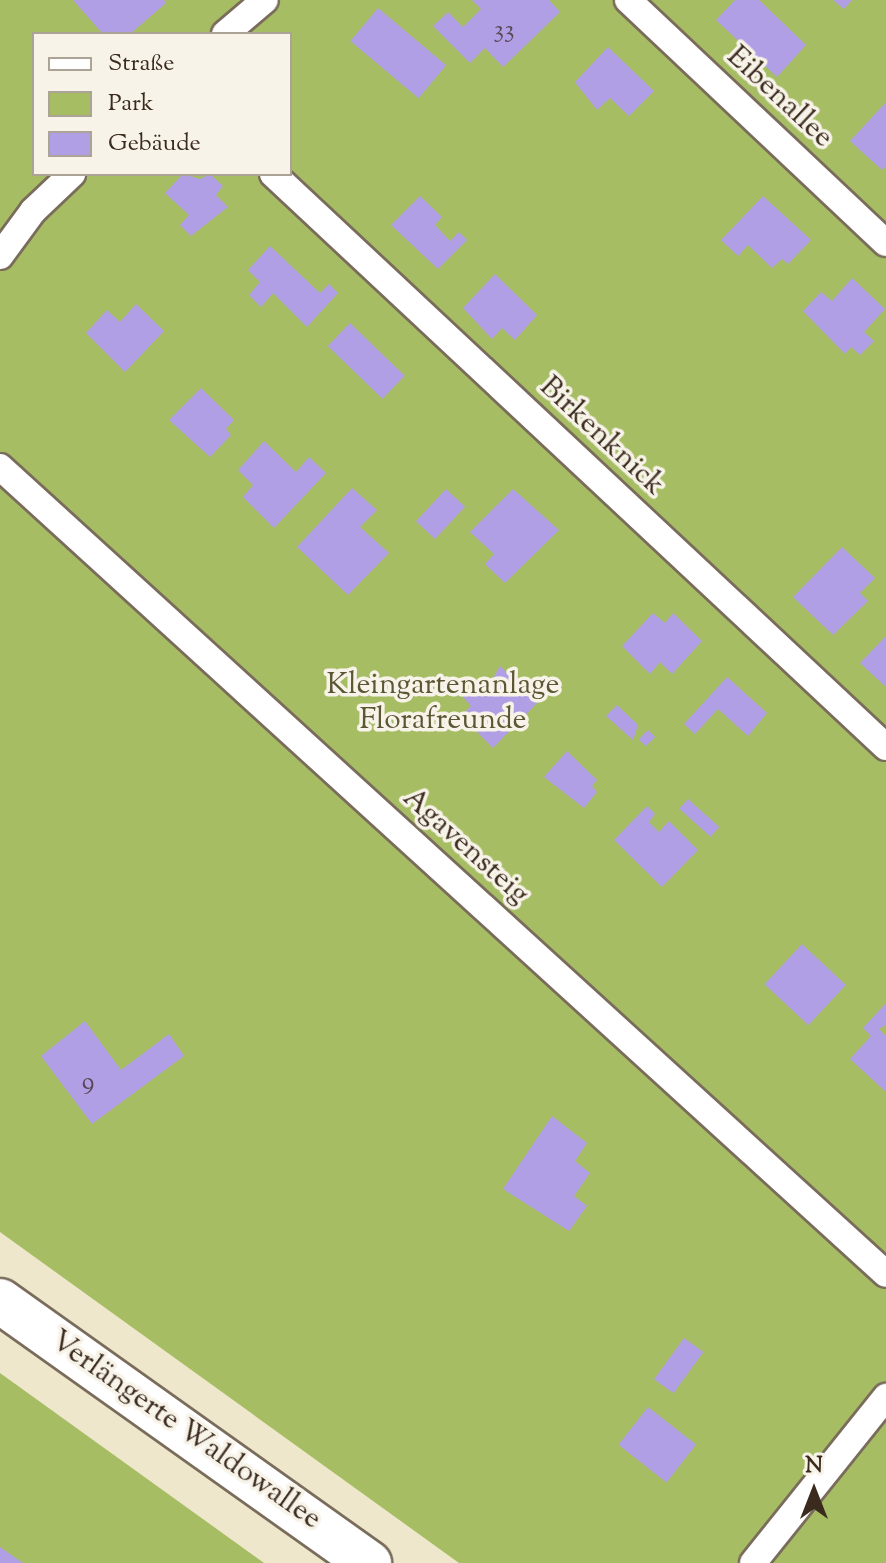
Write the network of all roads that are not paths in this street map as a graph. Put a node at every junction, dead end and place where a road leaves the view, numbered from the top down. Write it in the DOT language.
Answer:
graph roads {
  1 [pos="265,0"];
  2 [pos="628,0"];
  3 [pos="227,32"];
  4 [pos="70,176"];
  5 [pos="275,176"];
  6 [pos="886,243"];
  7 [pos="0,256"];
  8 [pos="0,467"];
  9 [pos="886,747"];
  10 [pos="886,1274"];
  11 [pos="0,1301"];
  12 [pos="886,1397"];
  13 [pos="369,1563"];
  14 [pos="753,1563"];
  1 -- 3 [label="lane"];
  2 -- 6 [label="lane, Eibenallee"];
  4 -- 7 [label="lane"];
  5 -- 9 [label="lane, Birkenknick"];
  8 -- 10 [label="lane, Agavensteig"];
  11 -- 13 [label="street, Verlängerte Waldowallee"];
  12 -- 14 [label="lane"];
}
